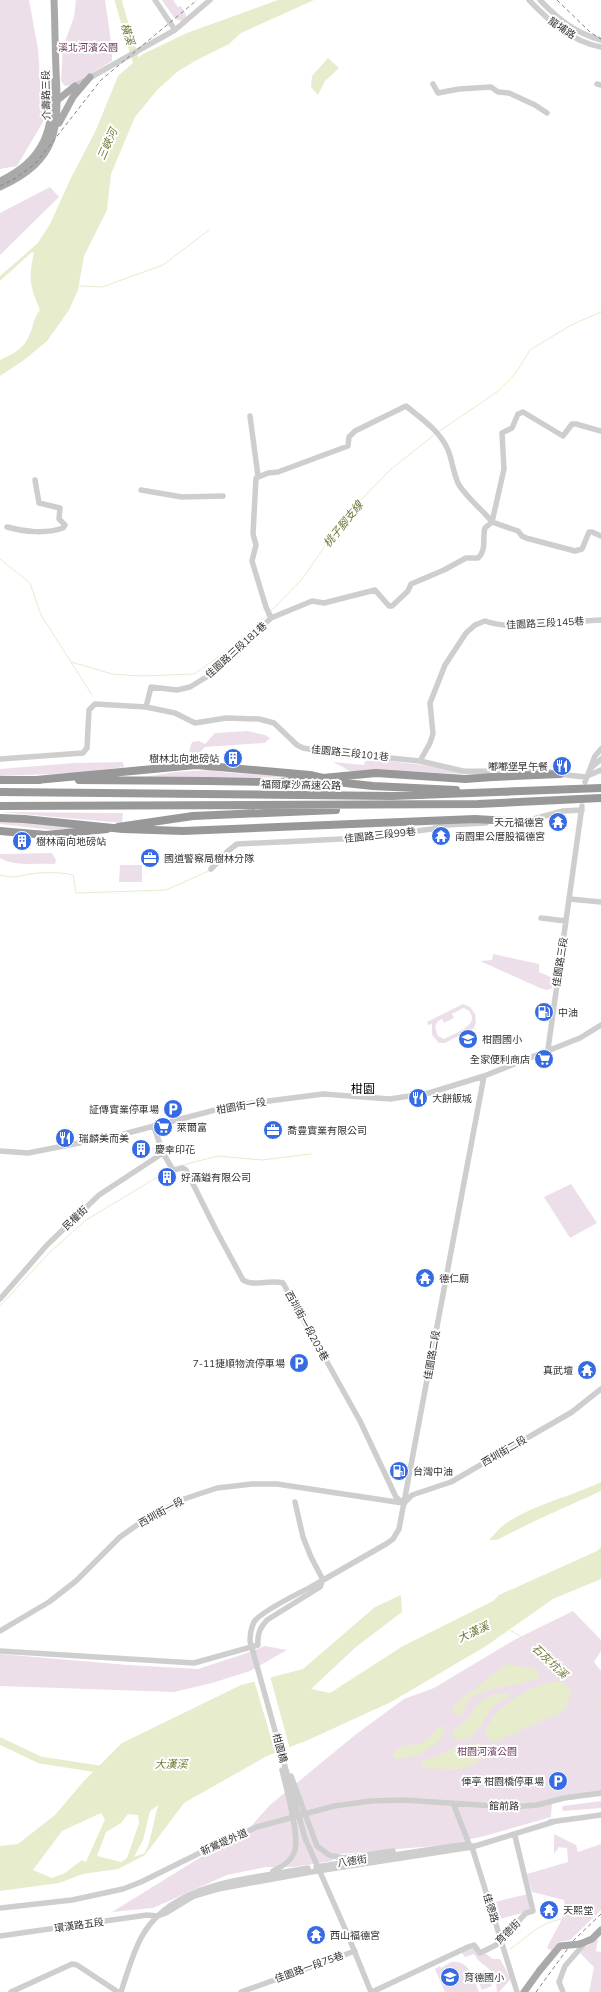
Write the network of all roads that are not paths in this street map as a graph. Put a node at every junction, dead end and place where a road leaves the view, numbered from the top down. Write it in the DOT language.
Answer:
graph roads {
  1 [pos="49,0"];
  2 [pos="54,0"];
  3 [pos="155,0"];
  4 [pos="210,0"];
  5 [pos="529,0"];
  6 [pos="540,0"];
  7 [pos="176,30"];
  8 [pos="601,40"];
  9 [pos="601,47"];
  10 [pos="90,78"];
  11 [pos="57,84"];
  12 [pos="433,84"];
  13 [pos="78,87"];
  14 [pos="56,103"];
  15 [pos="547,113"];
  16 [pos="53,138"];
  17 [pos="0,181"];
  18 [pos="0,187"];
  19 [pos="250,416"];
  20 [pos="601,431"];
  21 [pos="258,476"];
  22 [pos="35,480"];
  23 [pos="141,490"];
  24 [pos="222,496"];
  25 [pos="492,522"];
  26 [pos="7,527"];
  27 [pos="601,536"];
  28 [pos="272,618"];
  29 [pos="601,620"];
  30 [pos="146,707"];
  31 [pos="601,749"];
  32 [pos="0,759"];
  33 [pos="601,759"];
  34 [pos="420,760"];
  35 [pos="588,770"];
  36 [pos="601,770"];
  37 [pos="560,774"];
  38 [pos="0,780"];
  39 [pos="36,780"];
  40 [pos="585,780"];
  41 [pos="601,788"];
  42 [pos="527,791"];
  43 [pos="0,792"];
  44 [pos="601,798"];
  45 [pos="478,804"];
  46 [pos="0,806"];
  47 [pos="582,808"];
  48 [pos="0,818"];
  49 [pos="511,821"];
  50 [pos="0,831"];
  51 [pos="211,869"];
  52 [pos="570,899"];
  53 [pos="601,902"];
  54 [pos="541,918"];
  55 [pos="566,921"];
  56 [pos="601,1025"];
  57 [pos="548,1049"];
  58 [pos="484,1076"];
  59 [pos="154,1127"];
  60 [pos="0,1151"];
  61 [pos="163,1154"];
  62 [pos="0,1299"];
  63 [pos="601,1390"];
  64 [pos="295,1502"];
  65 [pos="404,1504"];
  66 [pos="323,1580"];
  67 [pos="311,1587"];
  68 [pos="0,1631"];
  69 [pos="0,1651"];
  70 [pos="268,1707"];
  71 [pos="601,1793"];
  72 [pos="454,1803"];
  73 [pos="601,1815"];
  74 [pos="515,1836"];
  75 [pos="470,1845"];
  76 [pos="437,1848"];
  77 [pos="192,1892"];
  78 [pos="0,1908"];
  79 [pos="158,1916"];
  80 [pos="601,1930"];
  81 [pos="0,1936"];
  82 [pos="501,1939"];
  83 [pos="582,1943"];
  84 [pos="355,1951"];
  85 [pos="11,1992"];
  86 [pos="118,1992"];
  87 [pos="121,1992"];
  88 [pos="241,1992"];
  89 [pos="371,1992"];
  90 [pos="517,1992"];
  91 [pos="524,1992"];
  92 [pos="562,1992"];
  1 -- 14 [label="main road, 介壽路三段"];
  2 -- 11 [label="main road, 介壽路三段"];
  3 -- 7 [label="street"];
  4 -- 7 [label="street"];
  5 -- 9 [label="street, 龍埔路"];
  6 -- 8 [label="street, 龍埔路"];
  7 -- 10 [label="street"];
  10 -- 13 [label="main road"];
  11 -- 13 [label="main road"];
  11 -- 14 [label="main road, 介壽路三段"];
  12 -- 15 [label="street"];
  13 -- 14 [label="main road"];
  13 -- 16 [label="main road"];
  14 -- 16 [label="main road, 介壽路三段"];
  14 -- 17 [label="main road, 介壽路三段"];
  16 -- 18 [label="main road, 介壽路三段"];
  19 -- 21 [label="street"];
  20 -- 25 [label="street"];
  21 -- 25 [label="street"];
  21 -- 28 [label="street"];
  22 -- 26 [label="street"];
  23 -- 24 [label="street"];
  25 -- 27 [label="street"];
  25 -- 28 [label="street, 佳園路三段181巷"];
  28 -- 30 [label="street, 佳園路三段181巷"];
  29 -- 34 [label="street, 佳園路三段145巷"];
  30 -- 32 [label="street, 佳園路三段101巷"];
  30 -- 34 [label="street, 佳園路三段101巷"];
  31 -- 35 [label="street"];
  33 -- 35 [label="street"];
  34 -- 37 [label="street, 佳園路三段101巷"];
  35 -- 40 [label="street"];
  36 -- 40 [label="street"];
  37 -- 39 [label="highway, bridge"];
  37 -- 40 [label="street, 佳園路三段101巷"];
  38 -- 39 [label="highway"];
  39 -- 42 [label="highway"];
  41 -- 42 [label="highway, 福爾摩沙高速公路"];
  42 -- 43 [label="highway, 福爾摩沙高速公路"];
  44 -- 45 [label="highway, 福爾摩沙高速公路"];
  45 -- 46 [label="highway, 福爾摩沙高速公路"];
  45 -- 50 [label="highway"];
  47 -- 49 [label="street, 佳園路三段99巷"];
  47 -- 52 [label="street, 佳園路三段"];
  48 -- 49 [label="highway, bridge"];
  49 -- 51 [label="street, 佳園路三段99巷"];
  52 -- 53 [label="street"];
  52 -- 55 [label="street, 佳園路三段"];
  54 -- 55 [label="street"];
  55 -- 57 [label="street, 佳園路三段"];
  56 -- 57 [label="street"];
  57 -- 58 [label="street"];
  58 -- 59 [label="street, 柑園街一段"];
  58 -- 65 [label="street, 佳園路二段"];
  59 -- 60 [label="street, 柑園街一段"];
  59 -- 61 [label="street, 西圳街一段203巷"];
  61 -- 62 [label="street, 民權街"];
  61 -- 65 [label="street, 西圳街一段203巷"];
  63 -- 65 [label="street, 西圳街二段"];
  64 -- 66 [label="street"];
  65 -- 66 [label="street, 佳園路二段"];
  65 -- 68 [label="street, 西圳街一段"];
  66 -- 67 [label="street, 佳園路二段"];
  66 -- 69 [label="street"];
  67 -- 70 [label="street, 柑園橋, bridge"];
  70 -- 76 [label="street, bridge"];
  70 -- 77 [label="street, bridge"];
  70 -- 84 [label="street, 柑園橋, bridge"];
  71 -- 72 [label="street, 館前路"];
  72 -- 75 [label="street"];
  72 -- 78 [label="street, 新鶯堤外道"];
  73 -- 75 [label="street, 八德街"];
  74 -- 82 [label="street, 育德街"];
  75 -- 76 [label="street, 八德街"];
  75 -- 79 [label="street, 八德街"];
  75 -- 82 [label="street, 佳德路"];
  76 -- 77 [label="street, 八德街"];
  77 -- 79 [label="street, 八德街"];
  79 -- 81 [label="street, 環漢路五段"];
  79 -- 87 [label="street, 八德街"];
  80 -- 83 [label="main road"];
  82 -- 89 [label="street, 育德街"];
  82 -- 90 [label="street, 佳德路"];
  83 -- 91 [label="main road, bridge"];
  83 -- 92 [label="street"];
  84 -- 88 [label="street, 佳園路一段75巷"];
  84 -- 89 [label="street, 柑園橋"];
  85 -- 86 [label="street"];
}
